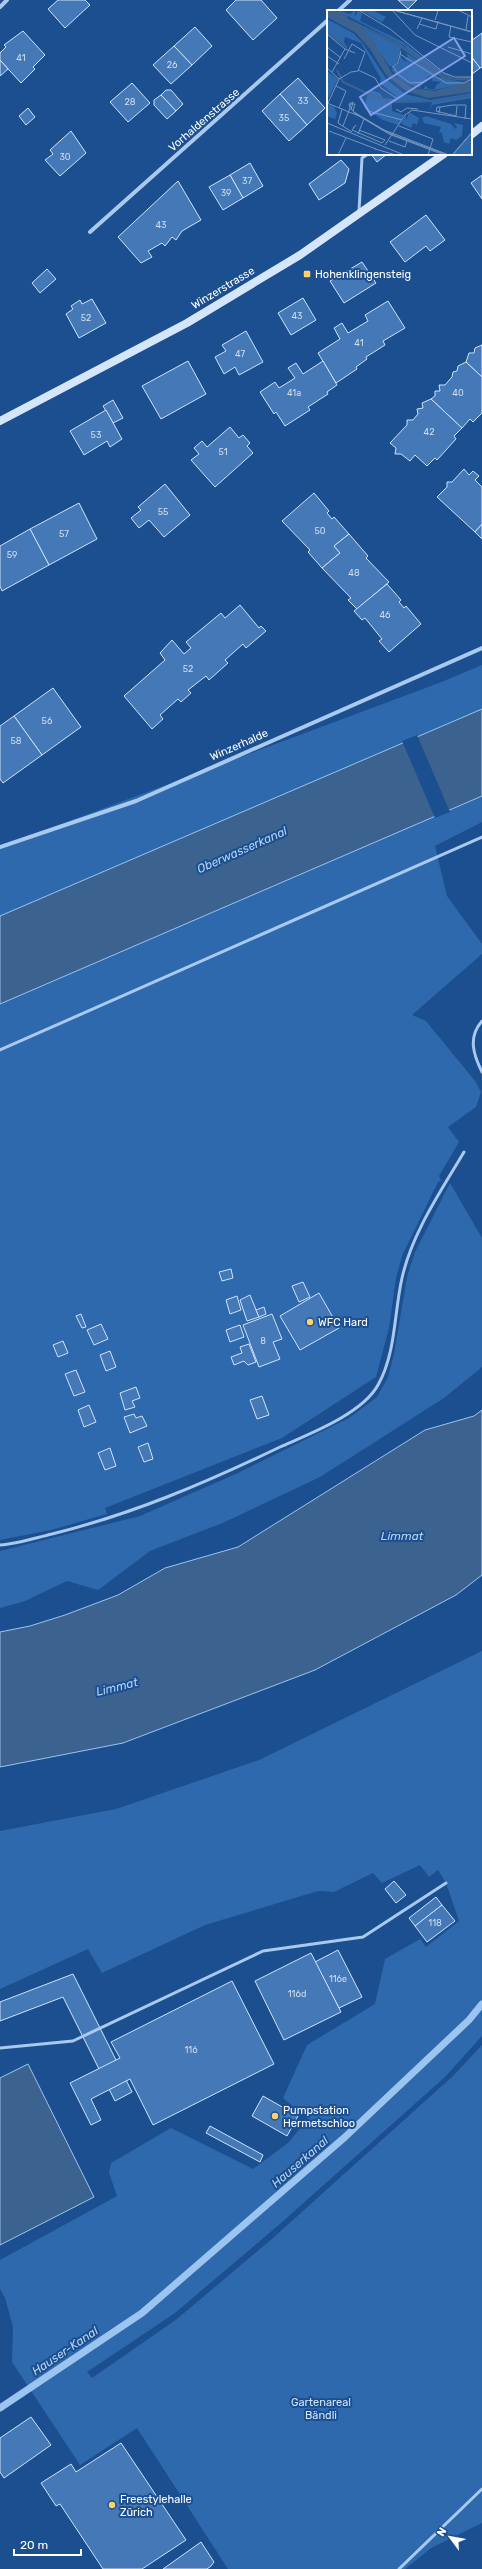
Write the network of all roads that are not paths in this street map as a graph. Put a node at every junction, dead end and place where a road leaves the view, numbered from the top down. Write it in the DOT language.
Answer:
graph roads {
  1 [pos="7,0"];
  2 [pos="350,0"];
  3 [pos="0,7"];
  4 [pos="339,10"];
  5 [pos="327,21"];
  6 [pos="482,126"];
  7 [pos="472,134"];
  8 [pos="366,155"];
  9 [pos="443,155"];
  10 [pos="359,215"];
  11 [pos="90,232"];
  12 [pos="0,421"];
  13 [pos="482,648"];
  14 [pos="482,837"];
  15 [pos="0,847"];
  16 [pos="482,1021"];
  17 [pos="0,1050"];
  18 [pos="482,1072"];
  19 [pos="464,1152"];
  20 [pos="0,1546"];
  21 [pos="446,1883"];
  22 [pos="0,2048"];
  23 [pos="482,2489"];
  24 [pos="399,2569"];
  1 -- 3 [label="street"];
  2 -- 4 [label="street"];
  5 -- 11 [label="street, Vorhaldenstrasse"];
  6 -- 7 [label="main road"];
  8 -- 10 [label="lane"];
  9 -- 10 [label="main road, Winzerstrasse"];
  10 -- 12 [label="main road, Winzerstrasse"];
  13 -- 15 [label="street, Winzerhalde"];
  14 -- 17 [label="lane"];
  16 -- 18 [label="lane"];
  19 -- 20 [label="lane"];
  21 -- 22 [label="lane"];
  23 -- 24 [label="lane"];
}
